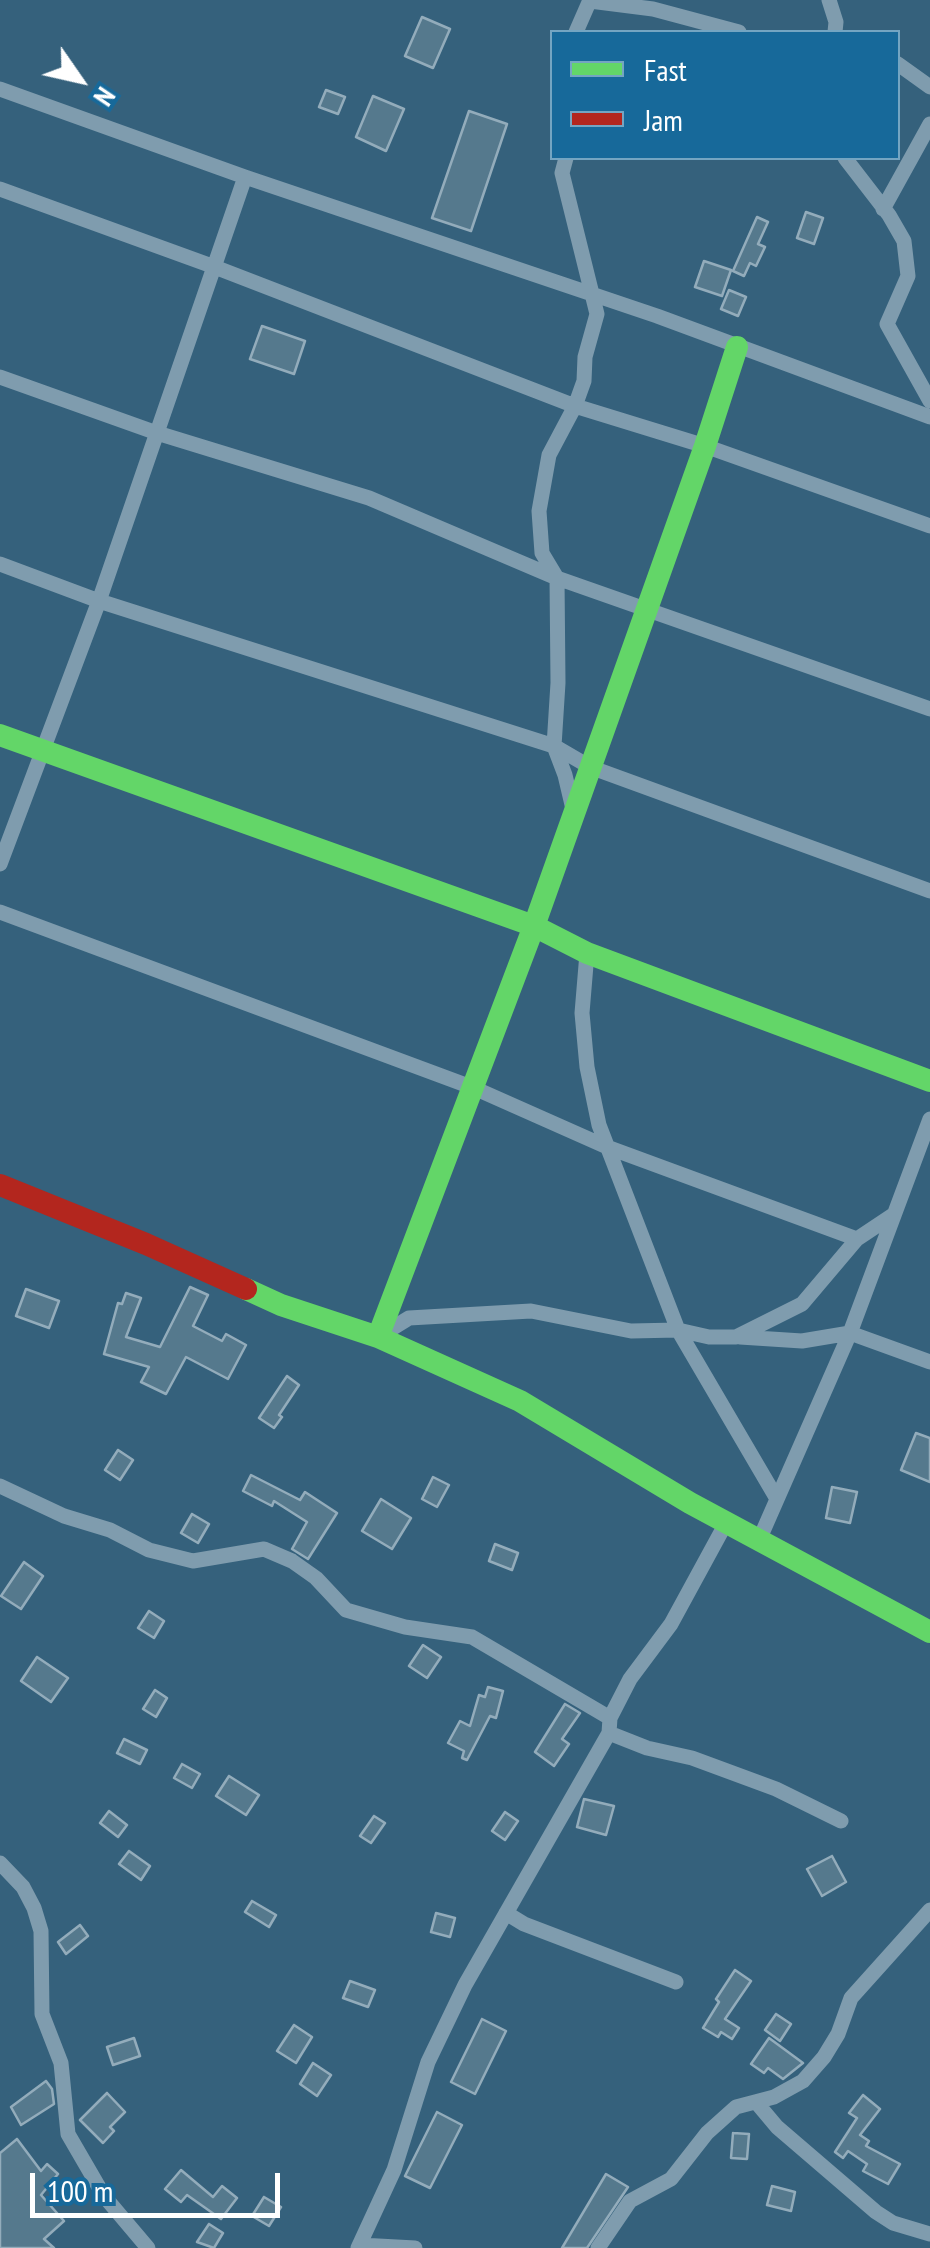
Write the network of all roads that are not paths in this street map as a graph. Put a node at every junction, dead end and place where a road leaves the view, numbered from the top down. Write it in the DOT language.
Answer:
graph roads {
  1 [pos="829,0"];
  2 [pos="590,1"];
  3 [pos="577,30"];
  4 [pos="732,30"];
  5 [pos="835,30"];
  6 [pos="900,65"];
  7 [pos="930,87"];
  8 [pos="0,89"];
  9 [pos="930,124"];
  10 [pos="565,160"];
  11 [pos="847,160"];
  12 [pos="245,176"];
  13 [pos="0,189"];
  14 [pos="883,208"];
  15 [pos="212,266"];
  16 [pos="591,294"];
  17 [pos="737,347"];
  18 [pos="0,377"];
  19 [pos="930,401"];
  20 [pos="576,406"];
  21 [pos="930,417"];
  22 [pos="156,433"];
  23 [pos="705,446"];
  24 [pos="930,526"];
  25 [pos="0,564"];
  26 [pos="557,578"];
  27 [pos="99,601"];
  28 [pos="646,610"];
  29 [pos="930,709"];
  30 [pos="0,735"];
  31 [pos="554,746"];
  32 [pos="43,750"];
  33 [pos="590,768"];
  34 [pos="573,809"];
  35 [pos="0,864"];
  36 [pos="930,891"];
  37 [pos="0,912"];
  38 [pos="534,926"];
  39 [pos="587,953"];
  40 [pos="930,1081"];
  41 [pos="474,1088"];
  42 [pos="930,1119"];
  43 [pos="607,1147"];
  44 [pos="0,1185"];
  45 [pos="893,1215"];
  46 [pos="857,1239"];
  47 [pos="678,1330"];
  48 [pos="850,1333"];
  49 [pos="378,1337"];
  50 [pos="736,1337"];
  51 [pos="930,1362"];
  52 [pos="0,1486"];
  53 [pos="777,1499"];
  54 [pos="726,1523"];
  55 [pos="760,1538"];
  56 [pos="930,1632"];
  57 [pos="610,1726"];
  58 [pos="841,1821"];
  59 [pos="0,1862"];
  60 [pos="930,1910"];
  61 [pos="506,1913"];
  62 [pos="676,1982"];
  63 [pos="756,2102"];
  64 [pos="930,2234"];
  65 [pos="359,2246"];
  66 [pos="148,2248"];
  67 [pos="415,2248"];
  68 [pos="598,2248"];
  1 -- 5 [label="street"];
  2 -- 3 [label="street"];
  2 -- 4 [label="street"];
  6 -- 7 [label="street"];
  8 -- 12 [label="street"];
  9 -- 14 [label="street"];
  10 -- 16 [label="street"];
  11 -- 14 [label="street"];
  12 -- 15 [label="street"];
  12 -- 16 [label="street"];
  13 -- 15 [label="street"];
  14 -- 19 [label="street"];
  15 -- 20 [label="street"];
  15 -- 22 [label="street"];
  16 -- 17 [label="street"];
  16 -- 20 [label="street"];
  17 -- 21 [label="street"];
  17 -- 23 [label="street"];
  18 -- 22 [label="street"];
  20 -- 23 [label="street"];
  20 -- 26 [label="street"];
  22 -- 26 [label="street"];
  22 -- 27 [label="street"];
  23 -- 24 [label="street"];
  23 -- 28 [label="street"];
  25 -- 27 [label="street"];
  26 -- 28 [label="street"];
  26 -- 31 [label="street"];
  27 -- 31 [label="street"];
  27 -- 32 [label="street"];
  28 -- 29 [label="street"];
  28 -- 33 [label="street"];
  30 -- 32 [label="street"];
  31 -- 33 [label="street"];
  31 -- 34 [label="street"];
  32 -- 35 [label="street"];
  32 -- 38 [label="street"];
  33 -- 34 [label="street"];
  33 -- 36 [label="street"];
  34 -- 38 [label="street"];
  37 -- 41 [label="street"];
  38 -- 39 [label="street"];
  38 -- 41 [label="street"];
  39 -- 40 [label="street"];
  39 -- 43 [label="street"];
  41 -- 43 [label="street"];
  41 -- 49 [label="street"];
  42 -- 45 [label="street"];
  43 -- 46 [label="street"];
  43 -- 47 [label="street"];
  44 -- 49 [label="street"];
  45 -- 46 [label="street"];
  45 -- 48 [label="street"];
  46 -- 50 [label="street"];
  47 -- 49 [label="street"];
  47 -- 50 [label="street"];
  47 -- 53 [label="street"];
  48 -- 50 [label="street"];
  48 -- 51 [label="street"];
  48 -- 53 [label="street"];
  49 -- 54 [label="street"];
  52 -- 57 [label="street"];
  53 -- 55 [label="street"];
  54 -- 55 [label="street"];
  54 -- 57 [label="street"];
  55 -- 56 [label="street"];
  57 -- 58 [label="street"];
  57 -- 61 [label="street"];
  59 -- 66 [label="street"];
  60 -- 63 [label="street"];
  61 -- 62 [label="street"];
  61 -- 65 [label="street"];
  63 -- 64 [label="street"];
  63 -- 68 [label="street"];
  65 -- 67 [label="street"];
}
